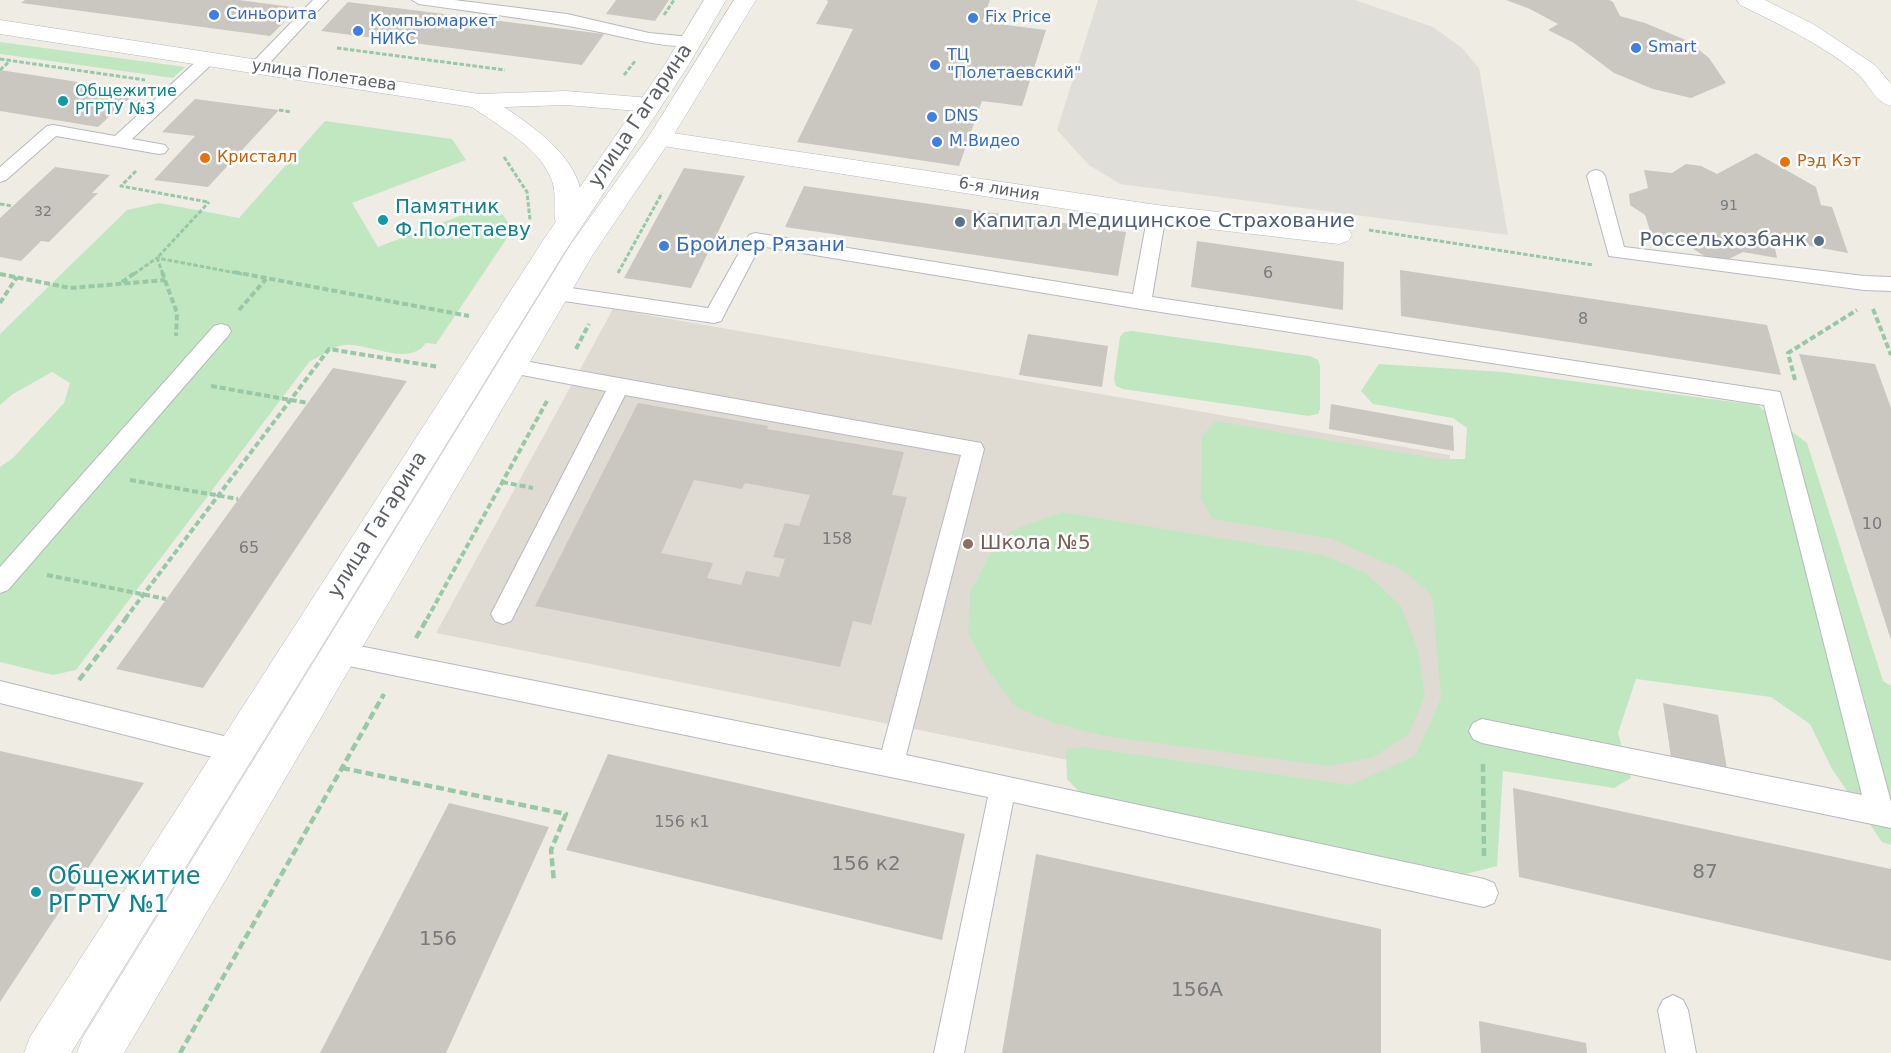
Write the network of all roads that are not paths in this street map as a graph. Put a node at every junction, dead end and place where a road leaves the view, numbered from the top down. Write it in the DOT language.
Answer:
graph roads {
  1 [pos="321,0"];
  2 [pos="419,0"];
  3 [pos="715,0"];
  4 [pos="745,0"];
  5 [pos="1748,0"];
  6 [pos="0,27"];
  7 [pos="690,42"];
  8 [pos="207,60"];
  9 [pos="257,67"];
  10 [pos="704,68"];
  11 [pos="1891,99"];
  12 [pos="479,100"];
  13 [pos="650,105"];
  14 [pos="120,141"];
  15 [pos="675,141"];
  16 [pos="159,148"];
  17 [pos="0,176"];
  18 [pos="1596,176"];
  19 [pos="1157,214"];
  20 [pos="568,224"];
  21 [pos="1339,235"];
  22 [pos="1891,284"];
  23 [pos="557,294"];
  24 [pos="1141,302"];
  25 [pos="221,331"];
  26 [pos="513,367"];
  27 [pos="620,385"];
  28 [pos="6,575"];
  29 [pos="503,614"];
  30 [pos="339,652"];
  31 [pos="0,692"];
  32 [pos="1482,730"];
  33 [pos="236,751"];
  34 [pos="891,764"];
  35 [pos="1003,787"];
  36 [pos="1885,813"];
  37 [pos="1484,893"];
  38 [pos="1673,1010"];
  39 [pos="46,1053"];
  40 [pos="99,1053"];
  41 [pos="949,1053"];
  42 [pos="1681,1053"];
  1 -- 9 [label="lane"];
  2 -- 7 [label="lane"];
  3 -- 7 [label="main road, улица Гагарина"];
  4 -- 10 [label="main road, улица Гагарина"];
  5 -- 11 [label="main road"];
  6 -- 8 [label="main road, улица Полетаева"];
  7 -- 13 [label="main road, улица Гагарина"];
  8 -- 9 [label="main road, улица Полетаева"];
  8 -- 14 [label="lane"];
  9 -- 12 [label="main road, улица Полетаева"];
  10 -- 13 [label="main road"];
  10 -- 15 [label="main road, улица Гагарина"];
  12 -- 13 [label="main road, улица Полетаева"];
  12 -- 20 [label="main road"];
  13 -- 15 [label="main road"];
  13 -- 20 [label="main road, улица Гагарина"];
  14 -- 16 [label="lane"];
  14 -- 17 [label="lane"];
  15 -- 19 [label="main road, 6-я линия"];
  15 -- 23 [label="main road, улица Гагарина"];
  18 -- 22 [label="lane"];
  19 -- 21 [label="main road, 6-я линия"];
  19 -- 24 [label="lane"];
  20 -- 33 [label="main road, улица Гагарина"];
  23 -- 24 [label="lane"];
  23 -- 26 [label="main road, улица Гагарина"];
  24 -- 36 [label="lane"];
  25 -- 28 [label="lane"];
  26 -- 27 [label="lane"];
  26 -- 30 [label="main road, улица Гагарина"];
  27 -- 29 [label="lane"];
  27 -- 34 [label="lane"];
  30 -- 34 [label="lane"];
  30 -- 40 [label="main road, улица Гагарина"];
  31 -- 33 [label="lane"];
  32 -- 36 [label="lane"];
  33 -- 39 [label="main road, улица Гагарина"];
  34 -- 35 [label="lane"];
  35 -- 37 [label="lane"];
  35 -- 41 [label="lane"];
  38 -- 42 [label="lane"];
}
